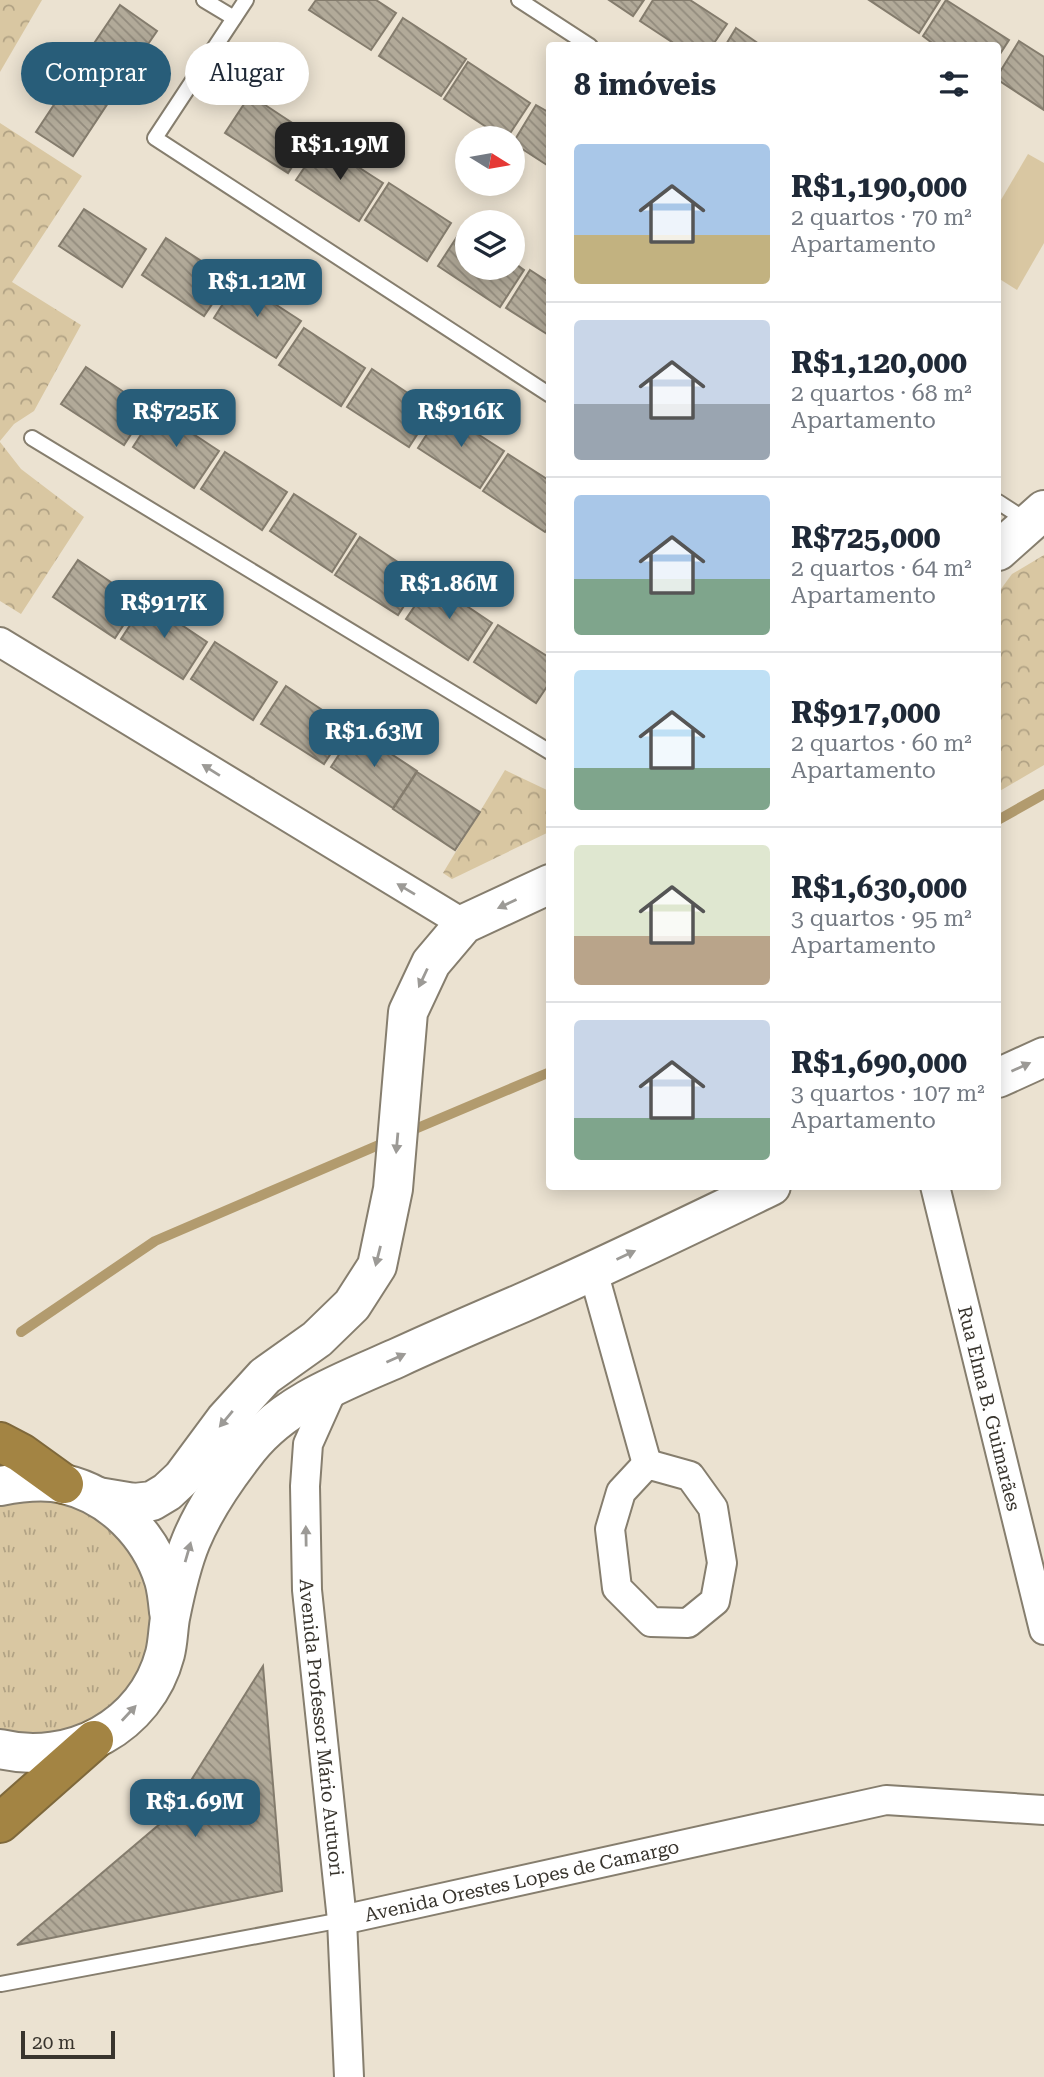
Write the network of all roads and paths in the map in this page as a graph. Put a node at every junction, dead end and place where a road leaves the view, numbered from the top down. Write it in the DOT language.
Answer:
graph roads {
  1 [pos="204,0"];
  2 [pos="246,0"];
  3 [pos="519,0"];
  4 [pos="234,18"];
  5 [pos="584,42"];
  6 [pos="546,392"];
  7 [pos="32,438"];
  8 [pos="1001,503"];
  9 [pos="1037,516"];
  10 [pos="1001,548"];
  11 [pos="0,642"];
  12 [pos="546,750"];
  13 [pos="546,886"];
  14 [pos="464,924"];
  15 [pos="1044,1057"];
  16 [pos="1001,1077"];
  17 [pos="763,1190"];
  18 [pos="936,1190"];
  19 [pos="593,1271"];
  20 [pos="334,1386"];
  21 [pos="0,1441"];
  22 [pos="647,1464"];
  23 [pos="0,1486"];
  24 [pos="81,1491"];
  25 [pos="170,1618"];
  26 [pos="1044,1630"];
  27 [pos="94,1740"];
  28 [pos="0,1749"];
  29 [pos="1044,1810"];
  30 [pos="0,1823"];
  31 [pos="342,1920"];
  32 [pos="1,1984"];
  33 [pos="349,2077"];
  1 -- 4 [label="lane"];
  2 -- 4 [label="lane"];
  3 -- 5 [label="lane"];
  4 -- 6 [label="lane"];
  7 -- 12 [label="lane"];
  8 -- 9 [label="lane"];
  9 -- 10 [label="main road"];
  14 -- 11 [label="street, one-way"];
  13 -- 14 [label="main road, one-way"];
  14 -- 24 [label="main road, one-way"];
  16 -- 15 [label="main road, one-way"];
  19 -- 17 [label="main road, one-way"];
  18 -- 26 [label="street, Rua Elma B. Guimarães"];
  20 -- 19 [label="main road, one-way"];
  19 -- 22 [label="street"];
  25 -- 20 [label="main road, one-way"];
  31 -- 20 [label="street, Avenida Professor Mário Autuori, one-way"];
  21 -- 24 [label="highway"];
  22 -- 22 [label="street"];
  23 -- 24 [label="main road"];
  24 -- 25 [label="main road"];
  27 -- 25 [label="main road, one-way"];
  27 -- 28 [label="main road"];
  27 -- 30 [label="highway"];
  29 -- 31 [label="street, Avenida Orestes Lopes de Camargo"];
  31 -- 32 [label="lane, Avenida Orestes Lopes de Camargo"];
  31 -- 33 [label="street, Avenida Professor Mário Autuori"];
}
